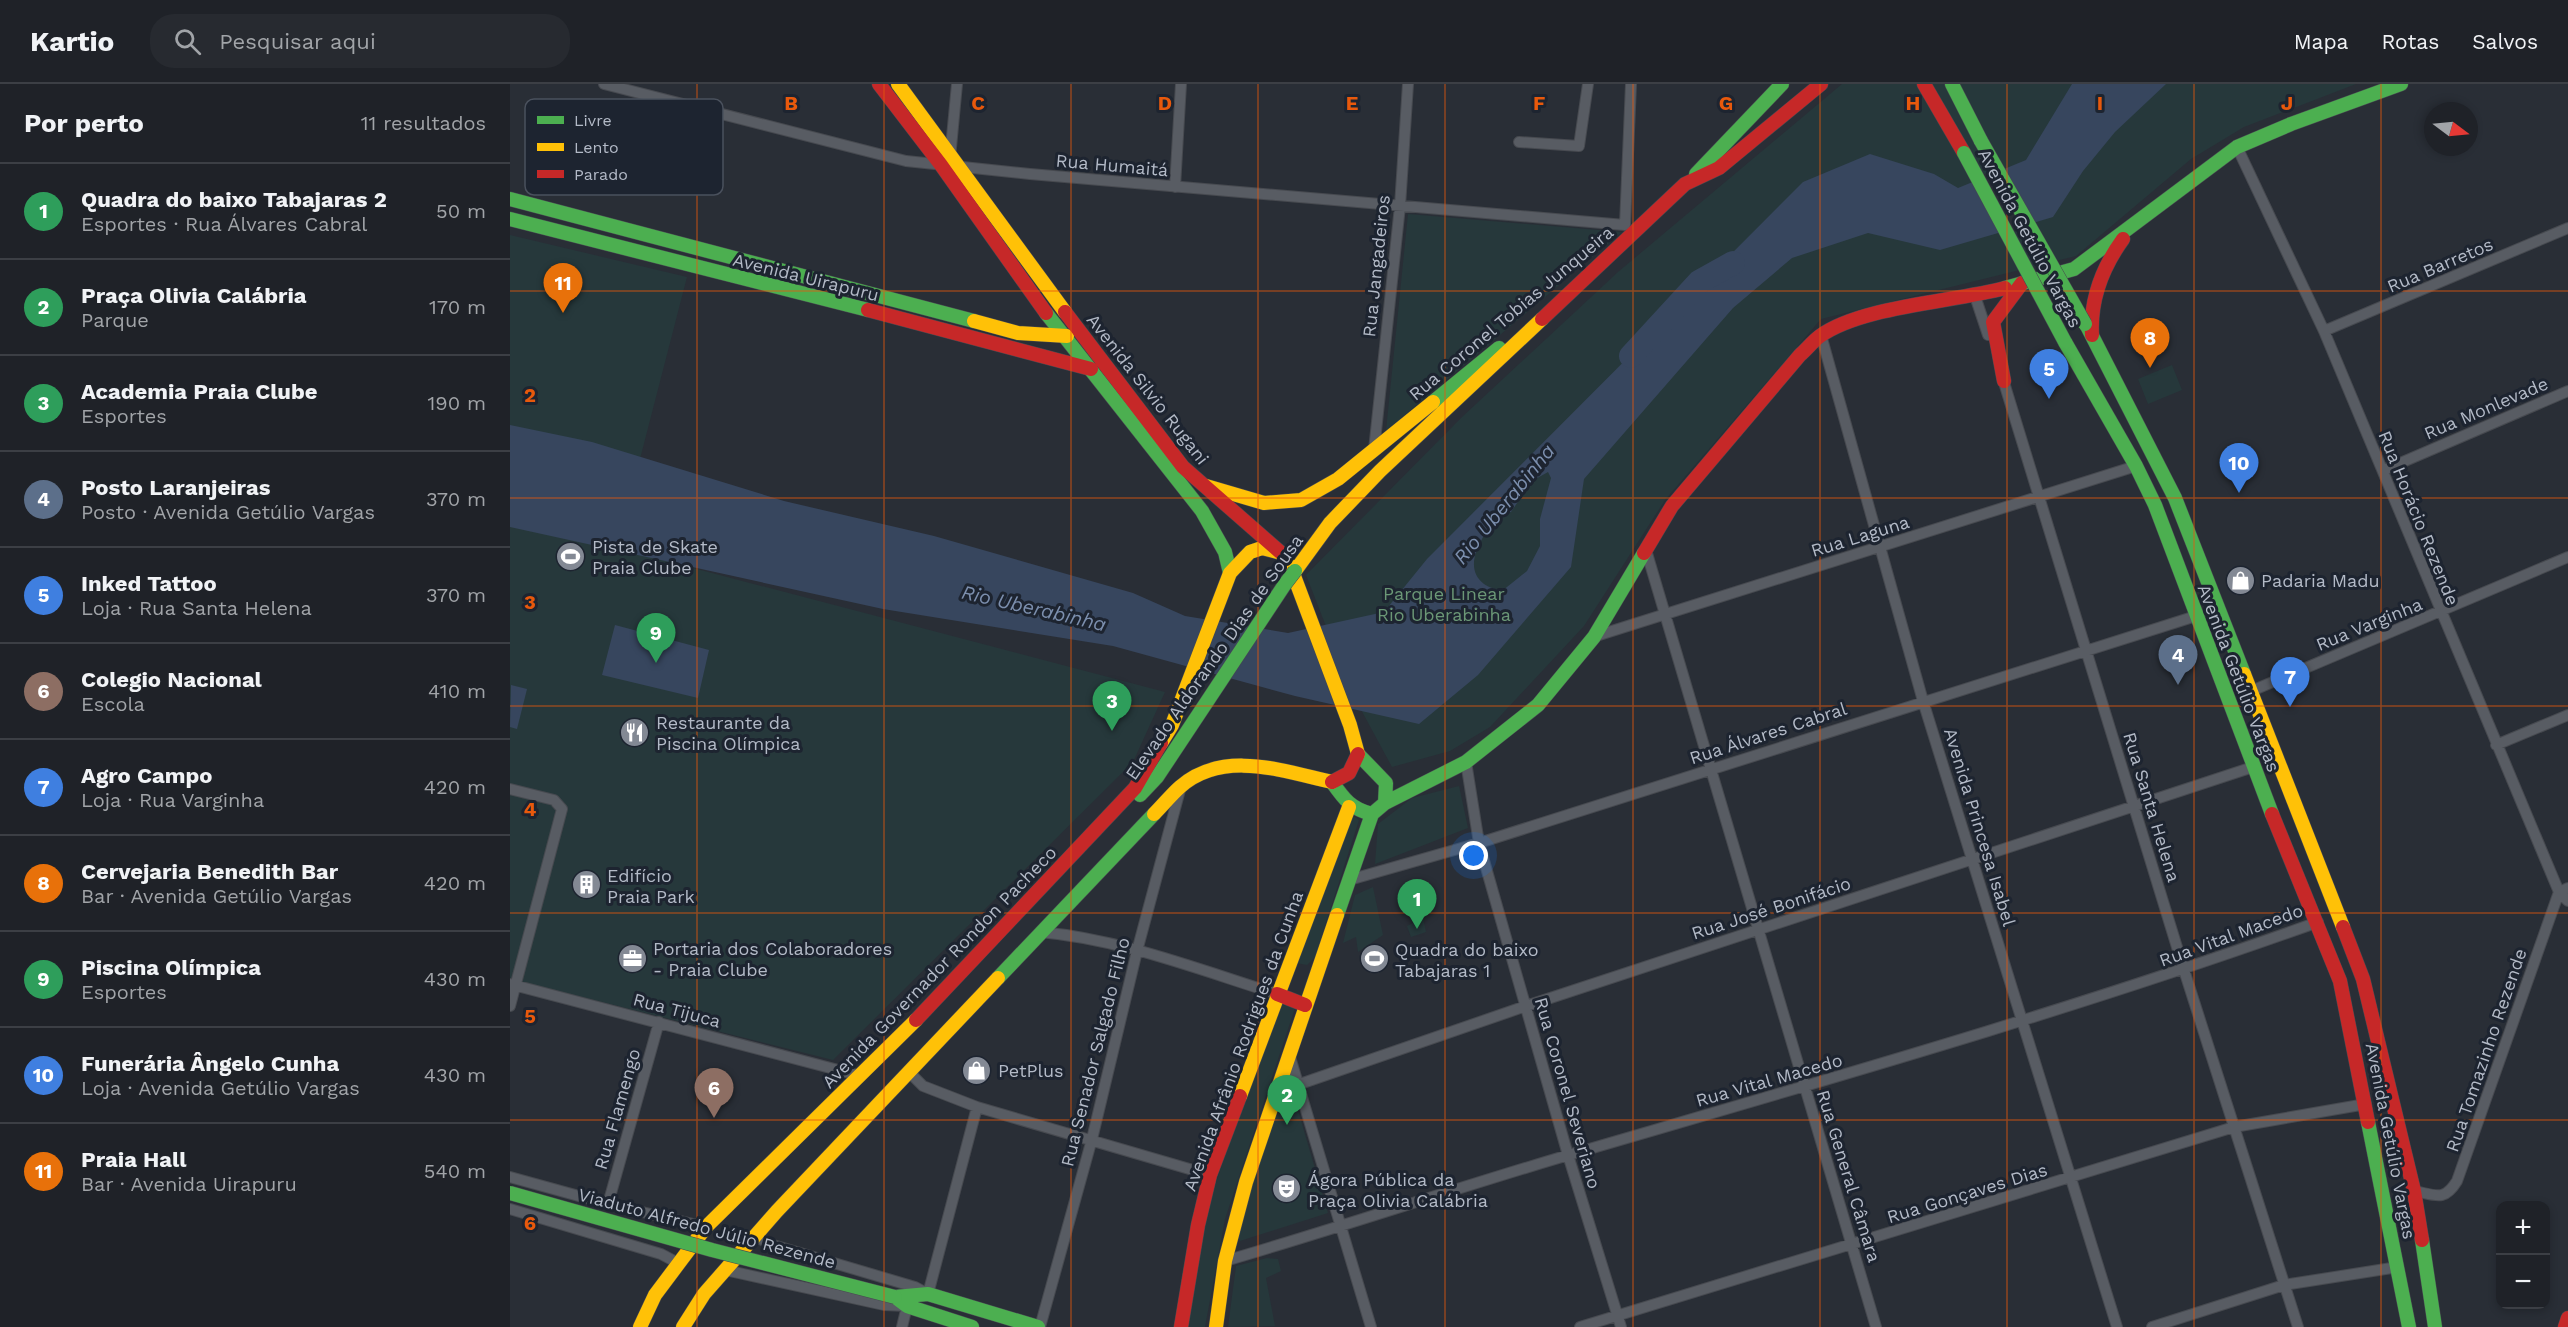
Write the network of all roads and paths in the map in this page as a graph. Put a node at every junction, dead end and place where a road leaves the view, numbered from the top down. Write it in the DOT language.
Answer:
graph roads {
  1 [pos="604,84"];
  2 [pos="879,84"];
  3 [pos="898,84"];
  4 [pos="957,84"];
  5 [pos="1181,84"];
  6 [pos="1408,84"];
  7 [pos="1588,84"];
  8 [pos="1631,84"];
  9 [pos="1782,84"];
  10 [pos="1821,84"];
  11 [pos="1924,84"];
  12 [pos="1952,84"];
  13 [pos="1962,84"];
  14 [pos="2401,84"];
  15 [pos="662,99"];
  16 [pos="1966,113"];
  17 [pos="723,115"];
  18 [pos="1519,142"];
  19 [pos="2237,147"];
  20 [pos="949,163"];
  21 [pos="1685,184"];
  22 [pos="1175,187"];
  23 [pos="510,199"];
  24 [pos="1400,206"];
  25 [pos="2149,212"];
  26 [pos="510,219"];
  27 [pos="2568,228"];
  28 [pos="1630,229"];
  29 [pos="696,249"];
  30 [pos="691,266"];
  31 [pos="1588,277"];
  32 [pos="2022,283"];
  33 [pos="1975,296"];
  34 [pos="2088,329"];
  35 [pos="2324,332"];
  36 [pos="1821,334"];
  37 [pos="1062,335"];
  38 [pos="1090,344"];
  39 [pos="1093,370"];
  40 [pos="2004,381"];
  41 [pos="2568,391"];
  42 [pos="1374,450"];
  43 [pos="2136,466"];
  44 [pos="2384,470"];
  45 [pos="1200,484"];
  46 [pos="2038,498"];
  47 [pos="2175,498"];
  48 [pos="2155,505"];
  49 [pos="1879,548"];
  50 [pos="1646,550"];
  51 [pos="1281,554"];
  52 [pos="2568,557"];
  53 [pos="1230,573"];
  54 [pos="1666,612"];
  55 [pos="2440,613"];
  56 [pos="2196,616"];
  57 [pos="1594,637"];
  58 [pos="2086,651"];
  59 [pos="2249,692"];
  60 [pos="1923,701"];
  61 [pos="2568,715"];
  62 [pos="2496,745"];
  63 [pos="1358,754"];
  64 [pos="1466,762"];
  65 [pos="2253,767"];
  66 [pos="1710,769"];
  67 [pos="1332,782"];
  68 [pos="1181,786"];
  69 [pos="510,789"];
  70 [pos="1386,803"];
  71 [pos="2135,806"];
  72 [pos="1349,807"];
  73 [pos="1372,814"];
  74 [pos="1099,827"];
  75 [pos="1479,843"];
  76 [pos="1974,859"];
  77 [pos="2316,860"];
  78 [pos="2296,870"];
  79 [pos="1349,880"];
  80 [pos="2564,890"];
  81 [pos="2568,901"];
  82 [pos="2318,922"];
  83 [pos="1758,929"];
  84 [pos="1040,932"];
  85 [pos="1137,951"];
  86 [pos="2184,970"];
  87 [pos="2363,979"];
  88 [pos="512,984"];
  89 [pos="2342,986"];
  90 [pos="1279,989"];
  91 [pos="1306,1000"];
  92 [pos="510,1006"];
  93 [pos="1526,1006"];
  94 [pos="659,1022"];
  95 [pos="2023,1022"];
  96 [pos="1290,1057"];
  97 [pos="909,1072"];
  98 [pos="861,1076"];
  99 [pos="1300,1084"];
  100 [pos="1805,1087"];
  101 [pos="2366,1104"];
  102 [pos="977,1107"];
  103 [pos="2234,1127"];
  104 [pos="1092,1139"];
  105 [pos="1568,1155"];
  106 [pos="1210,1175"];
  107 [pos="510,1177"];
  108 [pos="2072,1179"];
  109 [pos="2414,1191"];
  110 [pos="510,1193"];
  111 [pos="608,1204"];
  112 [pos="510,1209"];
  113 [pos="644,1212"];
  114 [pos="706,1227"];
  115 [pos="1342,1227"];
  116 [pos="754,1236"];
  117 [pos="633,1245"];
  118 [pos="1852,1245"];
  119 [pos="802,1253"];
  120 [pos="1225,1261"];
  121 [pos="678,1263"];
  122 [pos="2398,1267"];
  123 [pos="725,1269"];
  124 [pos="795,1284"];
  125 [pos="2284,1285"];
  126 [pos="928,1294"];
  127 [pos="895,1297"];
  128 [pos="907,1306"];
  129 [pos="1618,1315"];
  130 [pos="2568,1318"];
  131 [pos="640,1327"];
  132 [pos="683,1327"];
  133 [pos="902,1327"];
  134 [pos="972,1327"];
  135 [pos="1039,1327"];
  136 [pos="1181,1327"];
  137 [pos="1216,1327"];
  138 [pos="1371,1327"];
  139 [pos="1580,1327"];
  140 [pos="1621,1327"];
  141 [pos="1876,1327"];
  142 [pos="2117,1327"];
  143 [pos="2152,1327"];
  144 [pos="2298,1327"];
  145 [pos="2409,1327"];
  146 [pos="2435,1327"];
  147 [pos="2565,1327"];
  1 -- 15 [label="street, Rua Humaitá"];
  2 -- 20 [label="main road, Avenida Silvio Rugani"];
  3 -- 20 [label="main road, Avenida Silvio Rugani"];
  4 -- 20 [label="street"];
  5 -- 22 [label="street"];
  6 -- 24 [label="street, Rua Jangadeiros"];
  7 -- 18 [label="street"];
  8 -- 28 [label="street"];
  9 -- 21 [label="main road"];
  10 -- 21 [label="main road, Rua Coronel Tobias Junqueira"];
  11 -- 43 [label="main road, Avenida Getúlio Vargas, bridge"];
  12 -- 16 [label="main road, Avenida Getúlio Vargas"];
  13 -- 16 [label="main road"];
  14 -- 19 [label="main road"];
  16 -- 34 [label="main road, Avenida Getúlio Vargas, bridge"];
  17 -- 20 [label="street, Rua Humaitá"];
  19 -- 25 [label="main road"];
  19 -- 35 [label="street, Rua Horácio Rezende"];
  20 -- 22 [label="street, Rua Humaitá"];
  20 -- 37 [label="main road, Avenida Silvio Rugani"];
  20 -- 38 [label="main road, Avenida Silvio Rugani"];
  21 -- 28 [label="main road, Rua Coronel Tobias Junqueira"];
  22 -- 24 [label="street, Rua Humaitá"];
  23 -- 29 [label="main road, Avenida Uirapuru"];
  24 -- 28 [label="street, Rua Humaitá"];
  24 -- 42 [label="street, Rua Jangadeiros"];
  25 -- 32 [label="main road"];
  25 -- 34 [label="main road"];
  26 -- 30 [label="main road, Avenida Uirapuru"];
  27 -- 35 [label="street, Rua Barretos"];
  28 -- 31 [label="main road, Rua Coronel Tobias Junqueira"];
  29 -- 30 [label="main road"];
  29 -- 37 [label="main road, Avenida Uirapuru"];
  30 -- 39 [label="main road, Avenida Uirapuru"];
  31 -- 42 [label="main road, Rua Coronel Tobias Junqueira"];
  31 -- 74 [label="main road, Elevado Aldorando Dias de Sousa, bridge"];
  32 -- 33 [label="main road"];
  32 -- 40 [label="main road"];
  33 -- 36 [label="main road"];
  33 -- 40 [label="street, Rua Santa Helena"];
  34 -- 47 [label="main road, Avenida Getúlio Vargas"];
  35 -- 44 [label="street, Rua Horácio Rezende"];
  36 -- 49 [label="street, Avenida Princesa Isabel"];
  36 -- 50 [label="main road"];
  37 -- 38 [label="main road, Avenida Uirapuru"];
  37 -- 39 [label="main road, Avenida Silvio Rugani"];
  38 -- 45 [label="main road, Avenida Silvio Rugani"];
  39 -- 53 [label="main road, Avenida Silvio Rugani"];
  40 -- 46 [label="street, Rua Santa Helena"];
  41 -- 44 [label="street, Rua Monlevade"];
  42 -- 45 [label="main road, Rua Coronel Tobias Junqueira"];
  43 -- 46 [label="street, Rua Laguna"];
  43 -- 48 [label="main road, Avenida Getúlio Vargas"];
  44 -- 55 [label="street, Rua Horácio Rezende"];
  45 -- 51 [label="main road, Avenida Silvio Rugani"];
  46 -- 49 [label="street, Rua Laguna"];
  46 -- 58 [label="street, Rua Santa Helena"];
  47 -- 48 [label="main road"];
  47 -- 59 [label="main road, Avenida Getúlio Vargas"];
  48 -- 56 [label="main road, Avenida Getúlio Vargas"];
  49 -- 54 [label="street, Rua Laguna"];
  49 -- 60 [label="street, Avenida Princesa Isabel"];
  50 -- 54 [label="street, Rua General Câmara"];
  50 -- 57 [label="main road"];
  51 -- 53 [label="main road"];
  51 -- 63 [label="main road, Avenida Silvio Rugani"];
  52 -- 55 [label="street, Rua Varginha"];
  53 -- 74 [label="main road, Avenida Governador Rondon Pacheco"];
  54 -- 57 [label="street, Rua Laguna"];
  54 -- 66 [label="street, Rua General Câmara"];
  55 -- 59 [label="street, Rua Varginha"];
  55 -- 62 [label="street, Rua Horácio Rezende"];
  56 -- 58 [label="street, Rua Álvares Cabral"];
  56 -- 65 [label="main road, Avenida Getúlio Vargas"];
  57 -- 64 [label="main road"];
  58 -- 60 [label="street, Rua Álvares Cabral"];
  58 -- 71 [label="street, Rua Santa Helena"];
  59 -- 77 [label="main road, Avenida Getúlio Vargas"];
  60 -- 66 [label="street, Rua Álvares Cabral"];
  60 -- 76 [label="street, Avenida Princesa Isabel"];
  61 -- 62 [label="street"];
  62 -- 80 [label="street, Rua Horácio Rezende"];
  63 -- 67 [label="main road"];
  63 -- 70 [label="main road"];
  64 -- 70 [label="main road"];
  64 -- 75 [label="street, Rua Coronel Severiano"];
  65 -- 71 [label="street, Rua José Bonifácio"];
  65 -- 78 [label="main road, Avenida Getúlio Vargas"];
  66 -- 75 [label="street, Rua Álvares Cabral"];
  66 -- 83 [label="street, Rua General Câmara"];
  67 -- 68 [label="main road"];
  67 -- 72 [label="main road"];
  68 -- 84 [label="main road"];
  68 -- 85 [label="street, Rua Senador Salgado Filho"];
  69 -- 88 [label="street"];
  70 -- 73 [label="main road"];
  71 -- 76 [label="street, Rua José Bonifácio"];
  71 -- 86 [label="street, Rua Santa Helena"];
  72 -- 73 [label="main road"];
  72 -- 90 [label="main road, Avenida Afrânio Rodrigues da Cunha"];
  73 -- 79 [label="main road"];
  74 -- 98 [label="main road, Avenida Governador Rondon Pacheco"];
  75 -- 79 [label="street, Rua Álvares Cabral"];
  75 -- 93 [label="street, Rua Coronel Severiano"];
  76 -- 83 [label="street, Rua José Bonifácio"];
  76 -- 95 [label="street, Avenida Princesa Isabel"];
  77 -- 78 [label="main road"];
  77 -- 87 [label="main road, Avenida Getúlio Vargas"];
  78 -- 82 [label="main road, Avenida Getúlio Vargas"];
  79 -- 91 [label="main road"];
  80 -- 81 [label="street, Rua Horácio Rezende"];
  80 -- 109 [label="street, Rua Tomazinho Rezende"];
  82 -- 86 [label="street, Rua Vital Macedo"];
  82 -- 89 [label="main road, Avenida Getúlio Vargas"];
  83 -- 93 [label="street, Rua José Bonifácio"];
  83 -- 100 [label="street, Rua General Câmara"];
  84 -- 85 [label="street"];
  84 -- 97 [label="main road"];
  85 -- 90 [label="street"];
  85 -- 104 [label="street, Rua Senador Salgado Filho"];
  86 -- 95 [label="street, Rua Vital Macedo"];
  86 -- 103 [label="street, Rua Santa Helena"];
  87 -- 89 [label="main road"];
  87 -- 109 [label="main road, Avenida Getúlio Vargas"];
  88 -- 92 [label="street"];
  88 -- 94 [label="street, Rua Tijuca"];
  89 -- 101 [label="main road, Avenida Getúlio Vargas"];
  90 -- 91 [label="main road"];
  90 -- 106 [label="main road, Avenida Afrânio Rodrigues da Cunha"];
  91 -- 96 [label="main road"];
  93 -- 99 [label="street, Rua José Bonifácio"];
  93 -- 105 [label="street, Rua Coronel Severiano"];
  94 -- 98 [label="street, Rua Tijuca"];
  94 -- 111 [label="street, Rua Flamengo"];
  95 -- 100 [label="street, Rua Vital Macedo"];
  95 -- 108 [label="street, Avenida Princesa Isabel"];
  96 -- 99 [label="street"];
  96 -- 120 [label="main road"];
  97 -- 102 [label="street"];
  97 -- 116 [label="main road"];
  98 -- 114 [label="main road, Avenida Governador Rondon Pacheco"];
  99 -- 115 [label="street"];
  100 -- 105 [label="street, Rua Vital Macedo"];
  100 -- 118 [label="street, Rua General Câmara"];
  101 -- 103 [label="street, Rua Gonçaves Dias"];
  101 -- 122 [label="main road, Avenida Getúlio Vargas"];
  102 -- 104 [label="street"];
  102 -- 126 [label="street"];
  103 -- 108 [label="street, Rua Gonçaves Dias"];
  103 -- 125 [label="street, Rua Santa Helena"];
  104 -- 106 [label="street"];
  104 -- 135 [label="street, Rua Senador Salgado Filho"];
  105 -- 115 [label="street, Rua Vital Macedo"];
  105 -- 129 [label="street, Rua Coronel Severiano"];
  106 -- 136 [label="main road, Avenida Afrânio Rodrigues da Cunha"];
  107 -- 111 [label="street"];
  108 -- 118 [label="street, Rua Gonçaves Dias"];
  108 -- 142 [label="street, Avenida Princesa Isabel"];
  109 -- 146 [label="main road, Avenida Getúlio Vargas"];
  110 -- 127 [label="main road, Viaduto Alfredo Júlio Rezende, bridge"];
  111 -- 113 [label="street"];
  112 -- 117 [label="street"];
  113 -- 114 [label="street"];
  113 -- 117 [label="street"];
  114 -- 121 [label="main road, Avenida Governador Rondon Pacheco"];
  115 -- 120 [label="street, Rua Vital Macedo"];
  115 -- 138 [label="street"];
  116 -- 119 [label="street"];
  116 -- 123 [label="main road"];
  117 -- 121 [label="street"];
  118 -- 129 [label="street, Rua Gonçaves Dias"];
  118 -- 141 [label="street, Rua General Câmara"];
  119 -- 124 [label="street"];
  119 -- 126 [label="street"];
  120 -- 137 [label="main road"];
  121 -- 131 [label="main road, Avenida Governador Rondon Pacheco"];
  122 -- 125 [label="street"];
  122 -- 145 [label="main road, Avenida Getúlio Vargas"];
  123 -- 124 [label="street"];
  123 -- 132 [label="main road"];
  124 -- 128 [label="street"];
  125 -- 143 [label="street"];
  125 -- 144 [label="street, Rua Santa Helena"];
  126 -- 127 [label="main road"];
  126 -- 135 [label="main road"];
  127 -- 128 [label="main road"];
  128 -- 133 [label="street"];
  128 -- 134 [label="main road"];
  129 -- 139 [label="street, Rua Gonçaves Dias"];
  129 -- 140 [label="street, Rua Coronel Severiano"];
  130 -- 147 [label="main road"];
}
